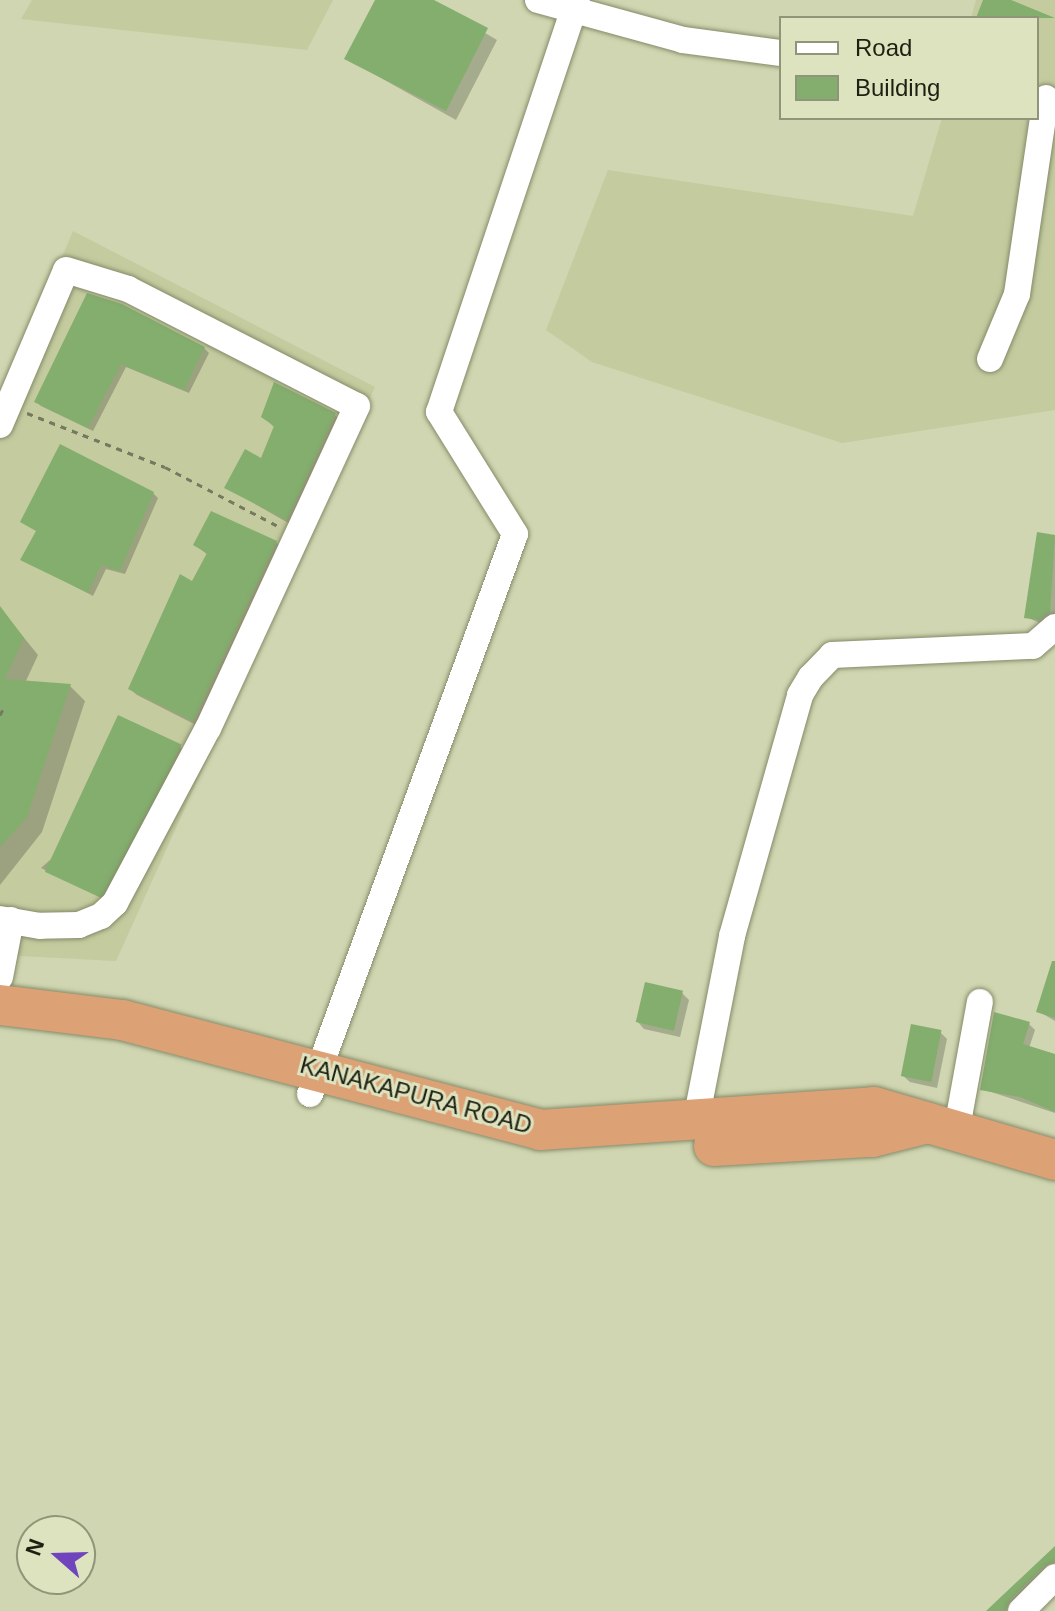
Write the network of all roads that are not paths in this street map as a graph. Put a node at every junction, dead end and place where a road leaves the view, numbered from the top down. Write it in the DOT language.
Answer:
graph roads {
  1 [pos="538,0"];
  2 [pos="575,5"];
  3 [pos="779,53"];
  4 [pos="1046,98"];
  5 [pos="990,359"];
  6 [pos="4,416"];
  7 [pos="1055,627"];
  8 [pos="6,920"];
  9 [pos="0,977"];
  10 [pos="980,1002"];
  11 [pos="0,1005"];
  12 [pos="0,1031"];
  13 [pos="314,1081"];
  14 [pos="696,1120"];
  15 [pos="944,1125"];
  16 [pos="592,1142"];
  17 [pos="1055,1160"];
  18 [pos="1055,1577"];
  19 [pos="1021,1611"];
  1 -- 2 [label="street"];
  2 -- 3 [label="street"];
  2 -- 13 [label="street"];
  4 -- 5 [label="street"];
  6 -- 8 [label="street"];
  7 -- 14 [label="street"];
  8 -- 9 [label="street"];
  10 -- 15 [label="street"];
  11 -- 13 [label="highway, KANAKAPURA ROAD"];
  12 -- 13 [label="highway, KANAKAPURA ROAD"];
  13 -- 16 [label="highway, KANAKAPURA ROAD"];
  14 -- 15 [label="highway, KANAKAPURA ROAD"];
  14 -- 16 [label="highway, KANAKAPURA ROAD"];
  15 -- 16 [label="highway, KANAKAPURA ROAD"];
  15 -- 17 [label="highway, KANAKAPURA ROAD"];
  18 -- 19 [label="street"];
}
